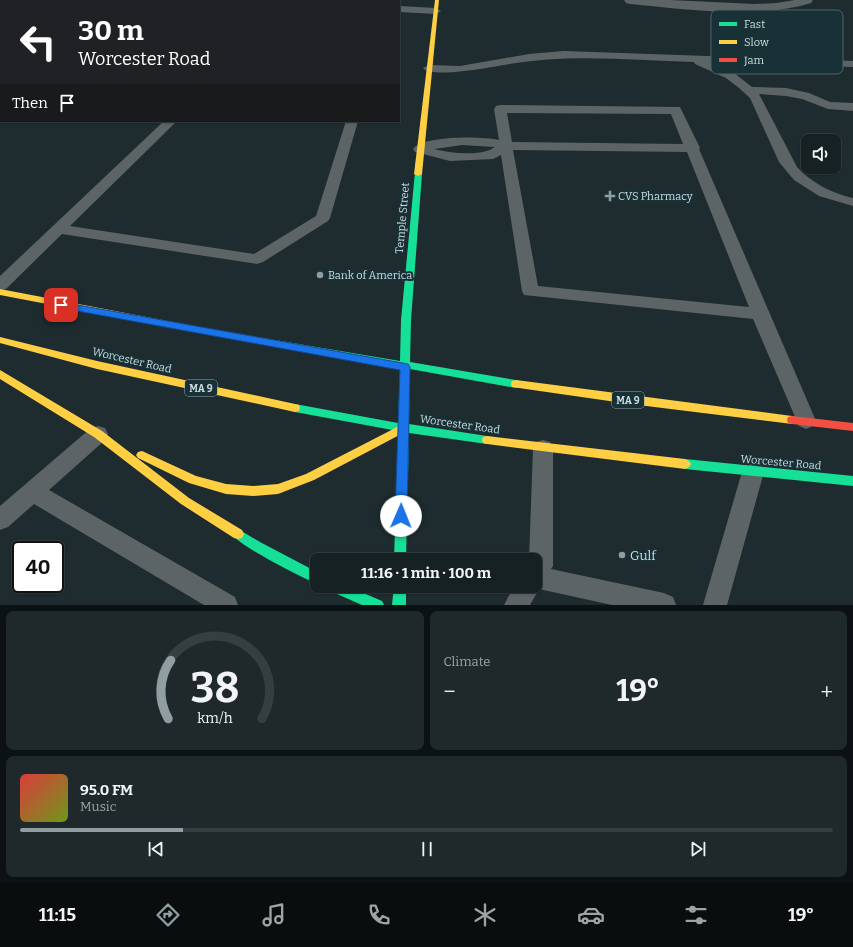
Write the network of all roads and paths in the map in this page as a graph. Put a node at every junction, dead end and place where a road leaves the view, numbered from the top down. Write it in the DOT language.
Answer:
graph roads {
  1 [pos="437,0"];
  2 [pos="630,0"];
  3 [pos="807,0"];
  4 [pos="400,9"];
  5 [pos="436,12"];
  6 [pos="689,58"];
  7 [pos="711,59"];
  8 [pos="843,64"];
  9 [pos="853,64"];
  10 [pos="429,68"];
  11 [pos="711,68"];
  12 [pos="726,74"];
  13 [pos="750,90"];
  14 [pos="853,107"];
  15 [pos="169,122"];
  16 [pos="352,122"];
  17 [pos="505,146"];
  18 [pos="693,148"];
  19 [pos="420,149"];
  20 [pos="853,202"];
  21 [pos="58,229"];
  22 [pos="0,285"];
  23 [pos="0,292"];
  24 [pos="760,314"];
  25 [pos="0,340"];
  26 [pos="405,367"];
  27 [pos="0,374"];
  28 [pos="806,422"];
  29 [pos="853,427"];
  30 [pos="403,428"];
  31 [pos="98,434"];
  32 [pos="543,448"];
  33 [pos="753,472"];
  34 [pos="853,481"];
  35 [pos="33,492"];
  36 [pos="0,520"];
  37 [pos="400,553"];
  38 [pos="541,553"];
  39 [pos="310,574"];
  40 [pos="542,578"];
  41 [pos="349,593"];
  42 [pos="400,593"];
  43 [pos="524,593"];
  44 [pos="226,605"];
  45 [pos="377,605"];
  46 [pos="399,605"];
  47 [pos="516,605"];
  48 [pos="664,605"];
  49 [pos="715,605"];
  1 -- 5 [label="main road, Temple Street"];
  2 -- 3 [label="street"];
  4 -- 5 [label="lane"];
  5 -- 10 [label="main road, Temple Street"];
  6 -- 7 [label="lane"];
  6 -- 10 [label="lane"];
  6 -- 11 [label="lane"];
  8 -- 9 [label="lane"];
  10 -- 19 [label="main road, Temple Street"];
  12 -- 13 [label="lane"];
  13 -- 14 [label="lane"];
  13 -- 20 [label="lane"];
  15 -- 21 [label="lane"];
  16 -- 21 [label="lane"];
  17 -- 18 [label="lane"];
  17 -- 18 [label="lane"];
  17 -- 19 [label="lane"];
  17 -- 24 [label="lane"];
  18 -- 24 [label="lane"];
  19 -- 26 [label="main road, Temple Street"];
  21 -- 22 [label="lane"];
  23 -- 26 [label="main road, MA 9"];
  24 -- 28 [label="lane"];
  25 -- 30 [label="main road, Worcester Road / MA 9"];
  26 -- 28 [label="main road, MA 9"];
  26 -- 30 [label="main road, Temple Street"];
  27 -- 31 [label="main road"];
  28 -- 29 [label="main road, MA 9"];
  30 -- 31 [label="main road"];
  30 -- 32 [label="main road, Worcester Road / MA 9"];
  30 -- 37 [label="main road, Temple Street"];
  31 -- 35 [label="lane"];
  31 -- 39 [label="main road"];
  32 -- 33 [label="main road, Worcester Road / MA 9"];
  32 -- 38 [label="lane"];
  33 -- 34 [label="main road, Worcester Road / MA 9"];
  33 -- 49 [label="lane"];
  35 -- 36 [label="lane"];
  35 -- 44 [label="lane"];
  40 -- 48 [label="lane"];
  41 -- 45 [label="main road"];
  42 -- 46 [label="main road"];
  43 -- 47 [label="lane"];
}
